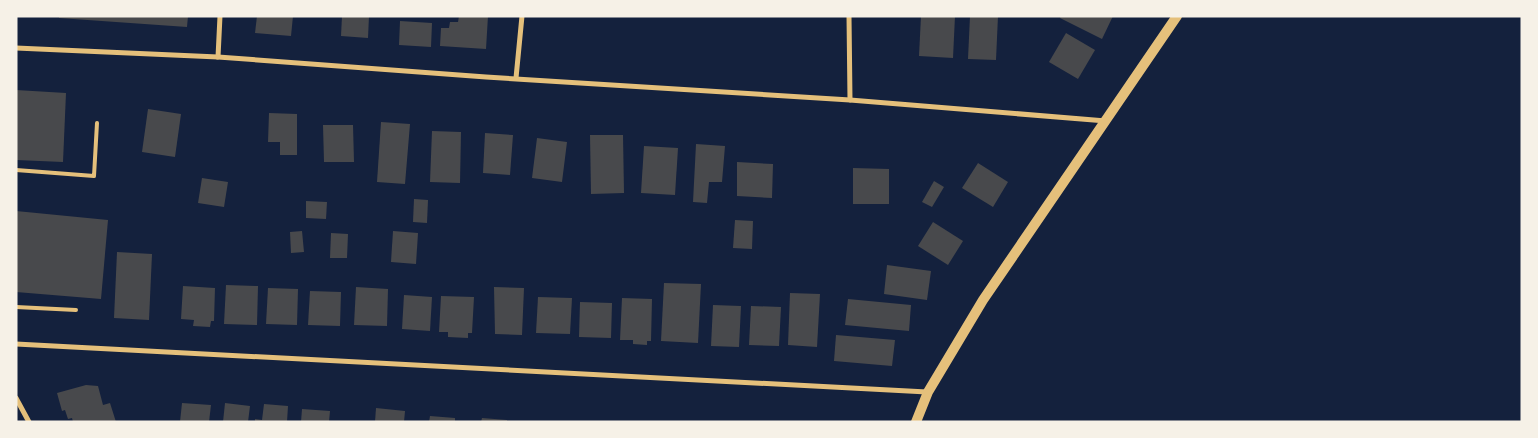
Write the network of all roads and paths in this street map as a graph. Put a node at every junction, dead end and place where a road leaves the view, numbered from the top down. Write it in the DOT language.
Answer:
graph roads {
  1 [pos="220,16"];
  2 [pos="522,16"];
  3 [pos="849,16"];
  4 [pos="1177,16"];
  5 [pos="16,48"];
  6 [pos="218,57"];
  7 [pos="516,78"];
  8 [pos="850,100"];
  9 [pos="1106,121"];
  10 [pos="96,123"];
  11 [pos="16,170"];
  12 [pos="16,307"];
  13 [pos="76,310"];
  14 [pos="16,344"];
  15 [pos="928,392"];
  16 [pos="16,398"];
  17 [pos="29,422"];
  18 [pos="916,422"];
  1 -- 6 [label="street"];
  2 -- 7 [label="street"];
  3 -- 8 [label="street"];
  4 -- 9 [label="main road"];
  5 -- 6 [label="street"];
  6 -- 7 [label="street"];
  7 -- 8 [label="street"];
  8 -- 9 [label="street"];
  9 -- 15 [label="main road"];
  10 -- 11 [label="lane"];
  12 -- 13 [label="lane"];
  14 -- 15 [label="street"];
  15 -- 18 [label="main road"];
  16 -- 17 [label="street"];
}
